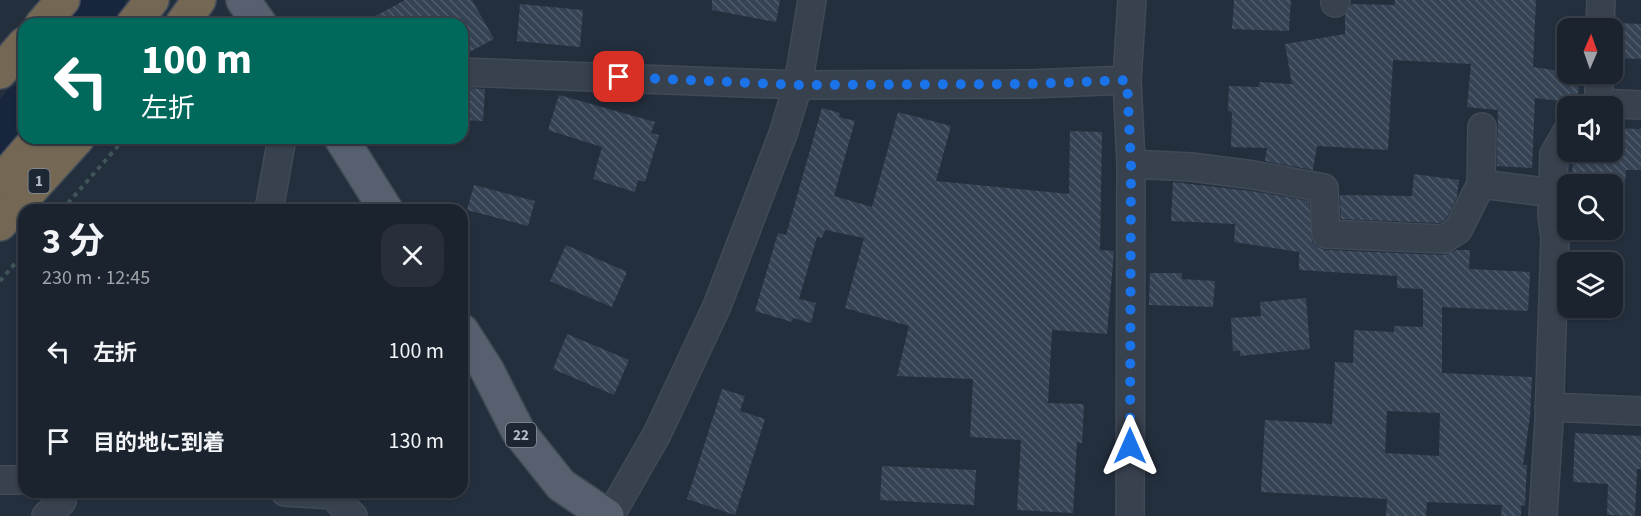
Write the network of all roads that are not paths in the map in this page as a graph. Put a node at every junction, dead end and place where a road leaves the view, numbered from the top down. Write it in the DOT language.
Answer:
graph roads {
  1 [pos="63,0"];
  2 [pos="152,0"];
  3 [pos="199,0"];
  4 [pos="243,0"];
  5 [pos="812,0"];
  6 [pos="1132,0"];
  7 [pos="1601,0"];
  8 [pos="47,18"];
  9 [pos="138,18"];
  10 [pos="186,18"];
  11 [pos="256,18"];
  12 [pos="1600,18"];
  13 [pos="18,51"];
  14 [pos="0,72"];
  15 [pos="468,72"];
  16 [pos="1127,80"];
  17 [pos="798,85"];
  18 [pos="1623,105"];
  19 [pos="1641,105"];
  20 [pos="1482,127"];
  21 [pos="33,144"];
  22 [pos="73,144"];
  23 [pos="281,144"];
  24 [pos="345,144"];
  25 [pos="1557,149"];
  26 [pos="1131,164"];
  27 [pos="0,182"];
  28 [pos="1481,184"];
  29 [pos="1553,193"];
  30 [pos="18,204"];
  31 [pos="18,204"];
  32 [pos="270,204"];
  33 [pos="382,204"];
  34 [pos="0,224"];
  35 [pos="468,340"];
  36 [pos="1549,407"];
  37 [pos="1641,411"];
  38 [pos="0,480"];
  39 [pos="18,480"];
  40 [pos="62,498"];
  41 [pos="335,498"];
  42 [pos="46,516"];
  43 [pos="353,516"];
  44 [pos="609,516"];
  45 [pos="1130,516"];
  46 [pos="1543,516"];
  1 -- 8 [label="highway"];
  2 -- 9 [label="highway"];
  3 -- 10 [label="highway"];
  4 -- 11 [label="main road"];
  5 -- 17 [label="street"];
  6 -- 16 [label="street"];
  7 -- 12 [label="street"];
  13 -- 14 [label="highway"];
  15 -- 17 [label="street"];
  16 -- 17 [label="street"];
  16 -- 26 [label="street"];
  17 -- 44 [label="street"];
  18 -- 19 [label="street"];
  20 -- 28 [label="street"];
  21 -- 27 [label="highway"];
  22 -- 30 [label="highway, 1"];
  23 -- 32 [label="street"];
  24 -- 33 [label="main road"];
  25 -- 29 [label="street"];
  26 -- 28 [label="street"];
  26 -- 45 [label="street"];
  28 -- 29 [label="street"];
  29 -- 36 [label="street"];
  31 -- 34 [label="highway, 1"];
  35 -- 44 [label="main road, 22"];
  36 -- 37 [label="street"];
  36 -- 46 [label="street"];
  38 -- 39 [label="street"];
  40 -- 42 [label="street"];
  41 -- 43 [label="street"];
}
